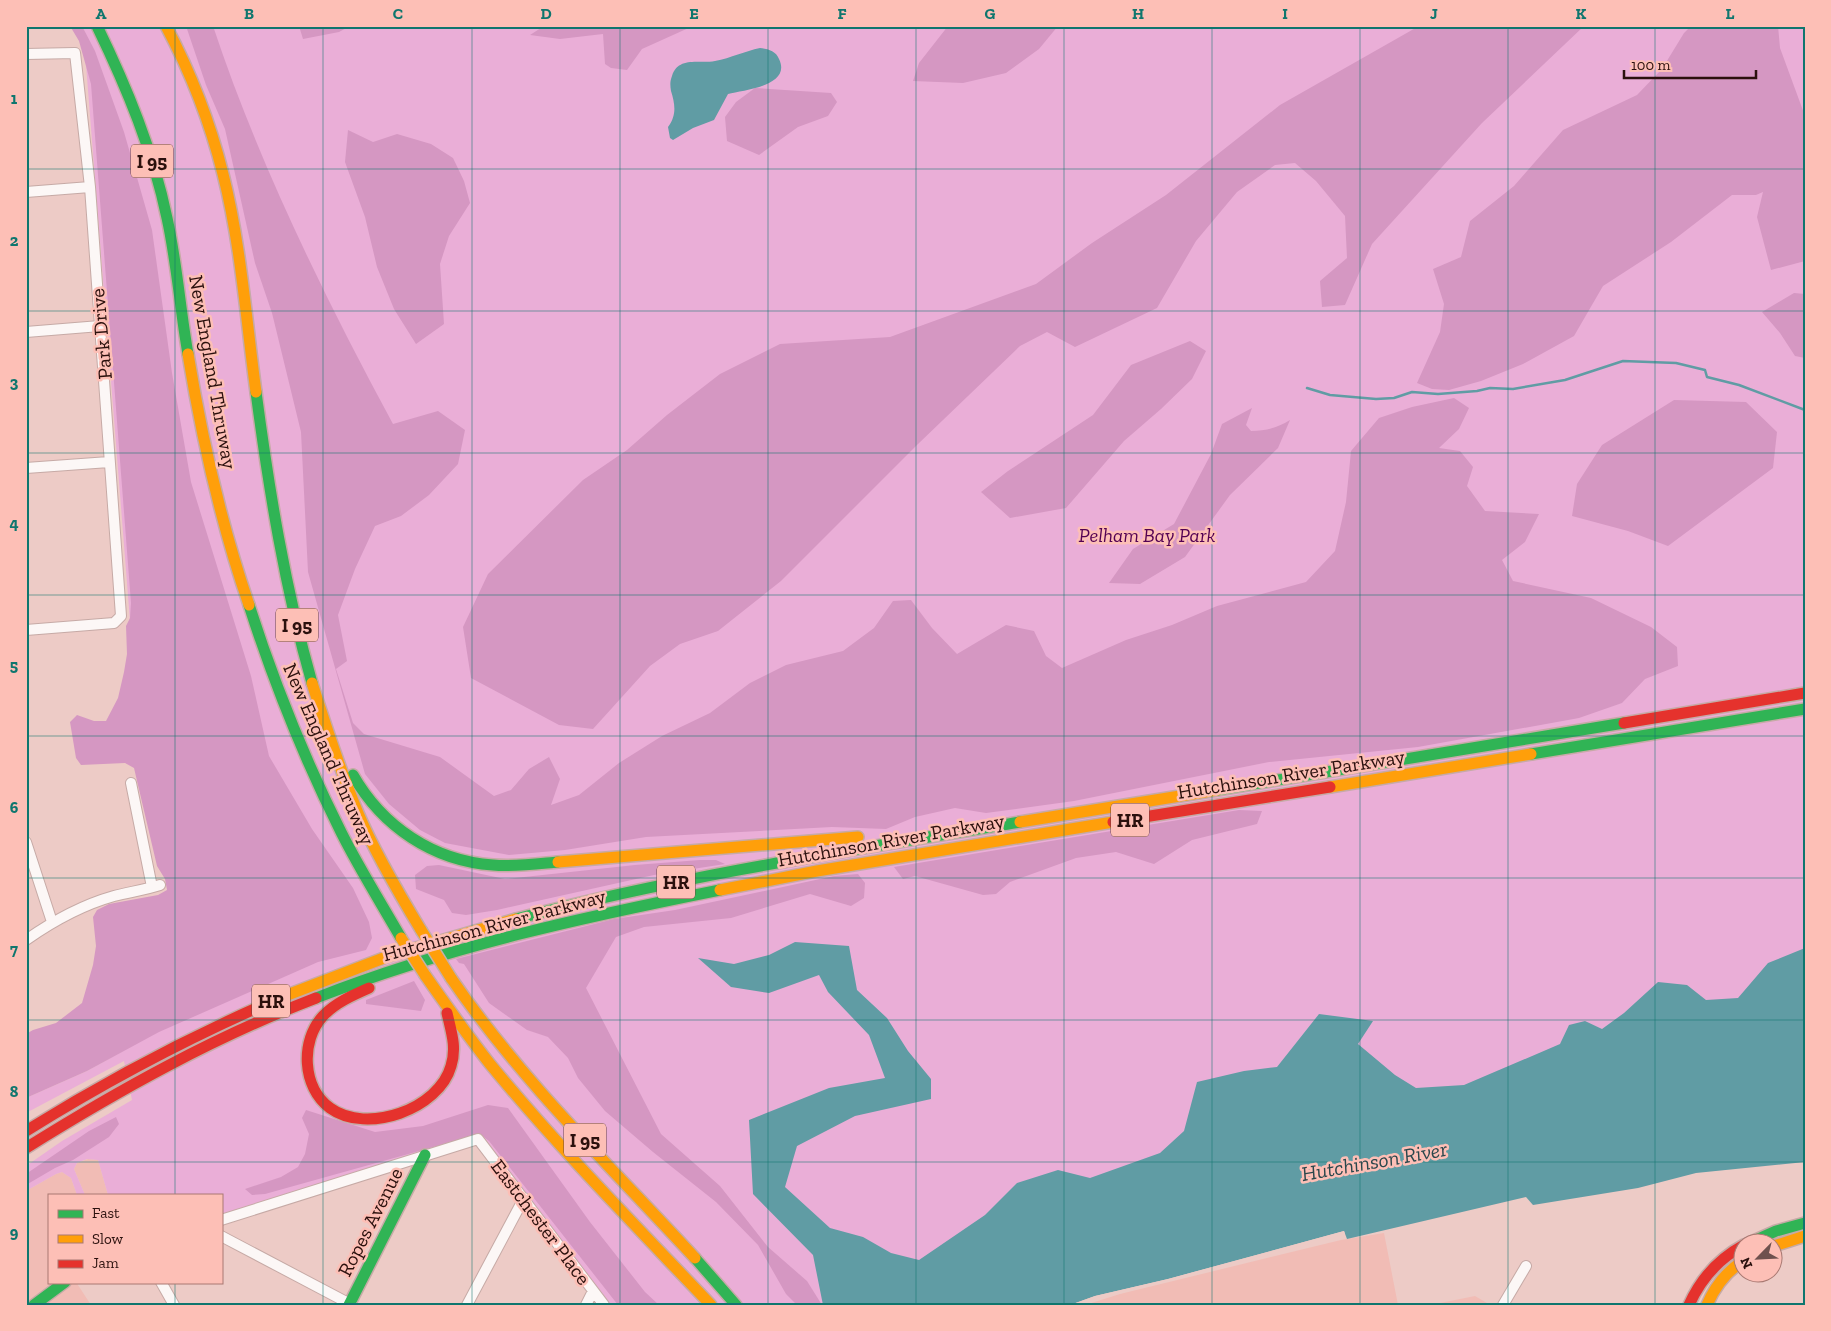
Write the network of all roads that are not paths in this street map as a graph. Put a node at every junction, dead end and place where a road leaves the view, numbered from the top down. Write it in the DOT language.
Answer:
graph roads {
  1 [pos="97,26"];
  2 [pos="166,26"];
  3 [pos="26,54"];
  4 [pos="90,187"];
  5 [pos="26,192"];
  6 [pos="100,326"];
  7 [pos="26,332"];
  8 [pos="109,462"];
  9 [pos="26,468"];
  10 [pos="26,630"];
  11 [pos="1805,693"];
  12 [pos="1805,709"];
  13 [pos="329,736"];
  14 [pos="131,783"];
  15 [pos="904,841"];
  16 [pos="26,842"];
  17 [pos="52,922"];
  18 [pos="26,940"];
  19 [pos="433,958"];
  20 [pos="446,1007"];
  21 [pos="107,1082"];
  22 [pos="26,1119"];
  23 [pos="64,1124"];
  24 [pos="26,1131"];
  25 [pos="26,1148"];
  26 [pos="425,1155"];
  27 [pos="26,1157"];
  28 [pos="524,1198"];
  29 [pos="222,1220"];
  30 [pos="1805,1223"];
  31 [pos="1769,1234"];
  32 [pos="1805,1236"];
  33 [pos="222,1237"];
  34 [pos="1784,1243"];
  35 [pos="1734,1250"];
  36 [pos="1526,1266"];
  37 [pos="1734,1269"];
  38 [pos="62,1284"];
  39 [pos="161,1284"];
  40 [pos="593,1291"];
  41 [pos="350,1304"];
  42 [pos="34,1305"];
  43 [pos="174,1305"];
  44 [pos="467,1305"];
  45 [pos="586,1305"];
  46 [pos="604,1305"];
  47 [pos="711,1305"];
  48 [pos="736,1305"];
  49 [pos="1502,1305"];
  50 [pos="1689,1305"];
  51 [pos="1707,1305"];
  1 -- 20 [label="main road, New England Thruway / I 95, bridge"];
  2 -- 13 [label="main road, New England Thruway / I 95"];
  3 -- 4 [label="street, Park Drive"];
  4 -- 5 [label="street"];
  4 -- 6 [label="street, Park Drive"];
  6 -- 7 [label="street"];
  6 -- 8 [label="street, Park Drive"];
  8 -- 9 [label="street"];
  8 -- 10 [label="street, Park Drive"];
  11 -- 15 [label="main road, Hutchinson River Parkway / HR"];
  12 -- 19 [label="main road, Hutchinson River Parkway / HR"];
  13 -- 15 [label="main road"];
  13 -- 48 [label="main road, New England Thruway / I 95, bridge"];
  14 -- 17 [label="street"];
  15 -- 21 [label="main road, Hutchinson River Parkway / HR"];
  16 -- 17 [label="street"];
  17 -- 18 [label="street"];
  19 -- 20 [label="main road"];
  19 -- 23 [label="main road, Hutchinson River Parkway / HR"];
  20 -- 47 [label="main road, New England Thruway / I 95"];
  21 -- 22 [label="main road"];
  21 -- 24 [label="main road, Hutchinson River Parkway"];
  23 -- 25 [label="main road, Hutchinson River Parkway"];
  23 -- 27 [label="main road"];
  26 -- 28 [label="street, Eastchester Place"];
  26 -- 29 [label="street"];
  26 -- 41 [label="main road, Ropes Avenue"];
  28 -- 40 [label="street, Eastchester Place"];
  28 -- 44 [label="street"];
  30 -- 31 [label="main road"];
  32 -- 34 [label="main road"];
  33 -- 41 [label="street"];
  35 -- 50 [label="main road"];
  36 -- 49 [label="street"];
  37 -- 51 [label="main road"];
  38 -- 42 [label="main road"];
  39 -- 43 [label="street"];
  40 -- 45 [label="street"];
  40 -- 46 [label="street, Eastchester Place"];
}
